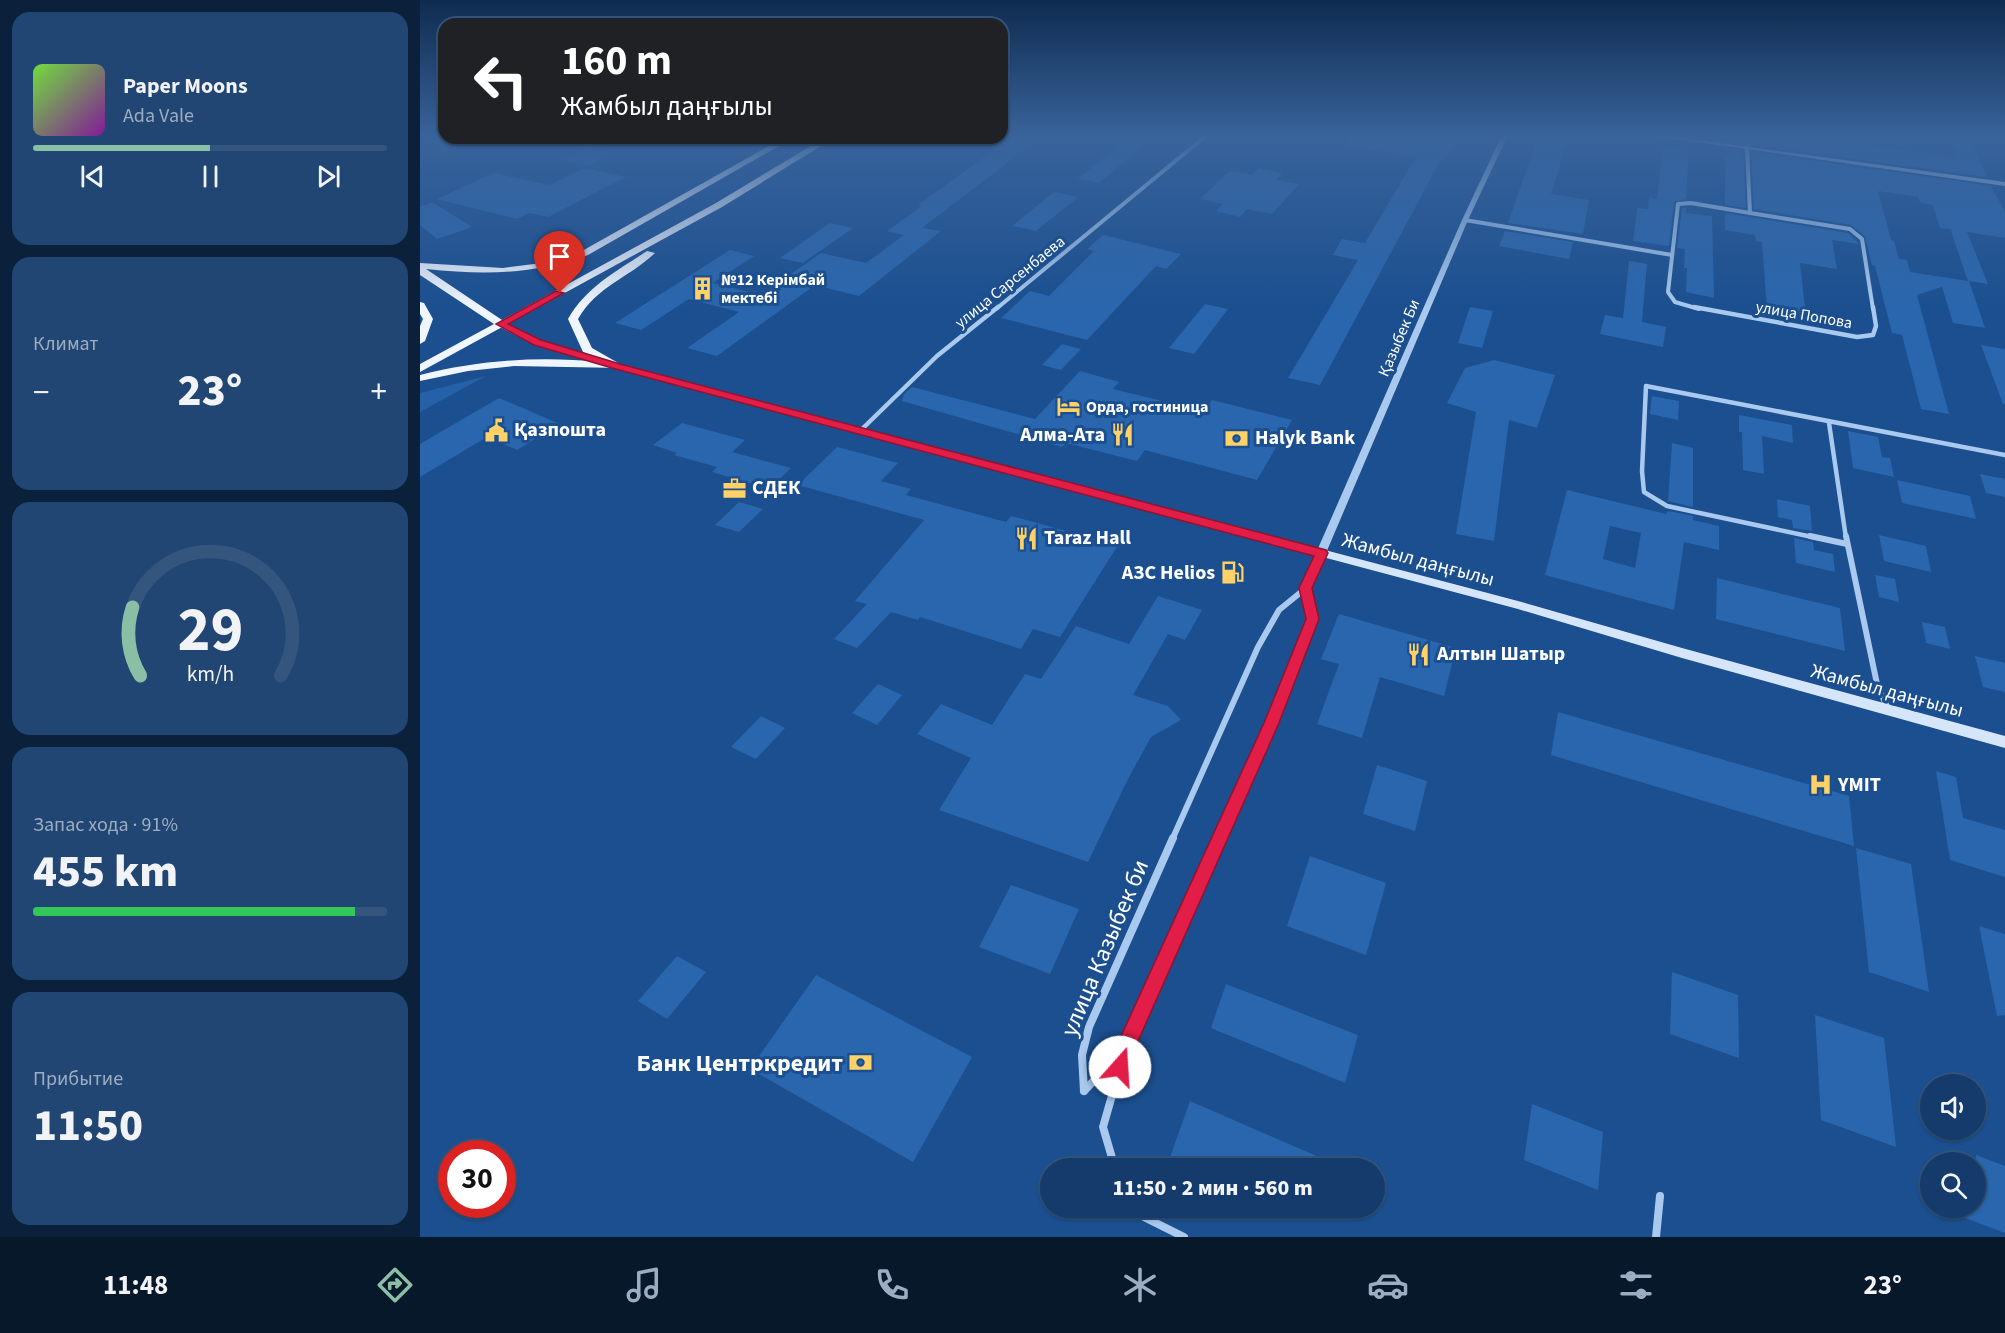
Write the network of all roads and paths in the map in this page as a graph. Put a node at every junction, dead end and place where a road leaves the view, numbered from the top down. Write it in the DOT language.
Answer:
graph roads {
  1 [pos="692,193"];
  2 [pos="739,193"];
  3 [pos="1138,193"];
  4 [pos="1478,193"];
  5 [pos="1749,193"];
  6 [pos="719,205"];
  7 [pos="1750,213"];
  8 [pos="1465,220"];
  9 [pos="1672,255"];
  10 [pos="420,268"];
  11 [pos="420,304"];
  12 [pos="501,324"];
  13 [pos="420,341"];
  14 [pos="616,366"];
  15 [pos="420,369"];
  16 [pos="420,378"];
  17 [pos="1829,423"];
  18 [pos="860,431"];
  19 [pos="2005,455"];
  20 [pos="1846,544"];
  21 [pos="1321,553"];
  22 [pos="1306,588"];
  23 [pos="1888,709"];
  24 [pos="2005,742"];
  25 [pos="1125,1047"];
  26 [pos="1112,1158"];
  27 [pos="1660,1196"];
  28 [pos="1146,1218"];
  29 [pos="1184,1237"];
  30 [pos="1656,1237"];
  1 -- 10 [label="main road"];
  2 -- 6 [label="main road"];
  3 -- 18 [label="street, улица Сарсенбаева"];
  4 -- 8 [label="street, Қазыбек Би"];
  5 -- 7 [label="street"];
  6 -- 12 [label="main road"];
  6 -- 14 [label="main road"];
  7 -- 9 [label="street, улица Попова"];
  7 -- 9 [label="street, улица Попова"];
  8 -- 9 [label="street"];
  8 -- 21 [label="street, Қазыбек Би"];
  10 -- 12 [label="main road, Жамбыл даңғылы"];
  11 -- 13 [label="main road"];
  12 -- 14 [label="main road, Жамбыл даңғылы"];
  12 -- 15 [label="main road"];
  14 -- 16 [label="main road"];
  14 -- 18 [label="main road, Жамбыл даңғылы"];
  17 -- 19 [label="street"];
  17 -- 20 [label="street"];
  17 -- 20 [label="street"];
  18 -- 21 [label="main road, Жамбыл даңғылы"];
  20 -- 23 [label="street"];
  21 -- 22 [label="street, улица Казыбек би"];
  21 -- 23 [label="main road, Жамбыл даңғылы"];
  22 -- 25 [label="street, улица Казыбек би"];
  22 -- 25 [label="street, улица Казыбек би"];
  23 -- 24 [label="main road, Жамбыл даңғылы"];
  25 -- 26 [label="street"];
  27 -- 30 [label="street"];
  28 -- 29 [label="street"];
}
